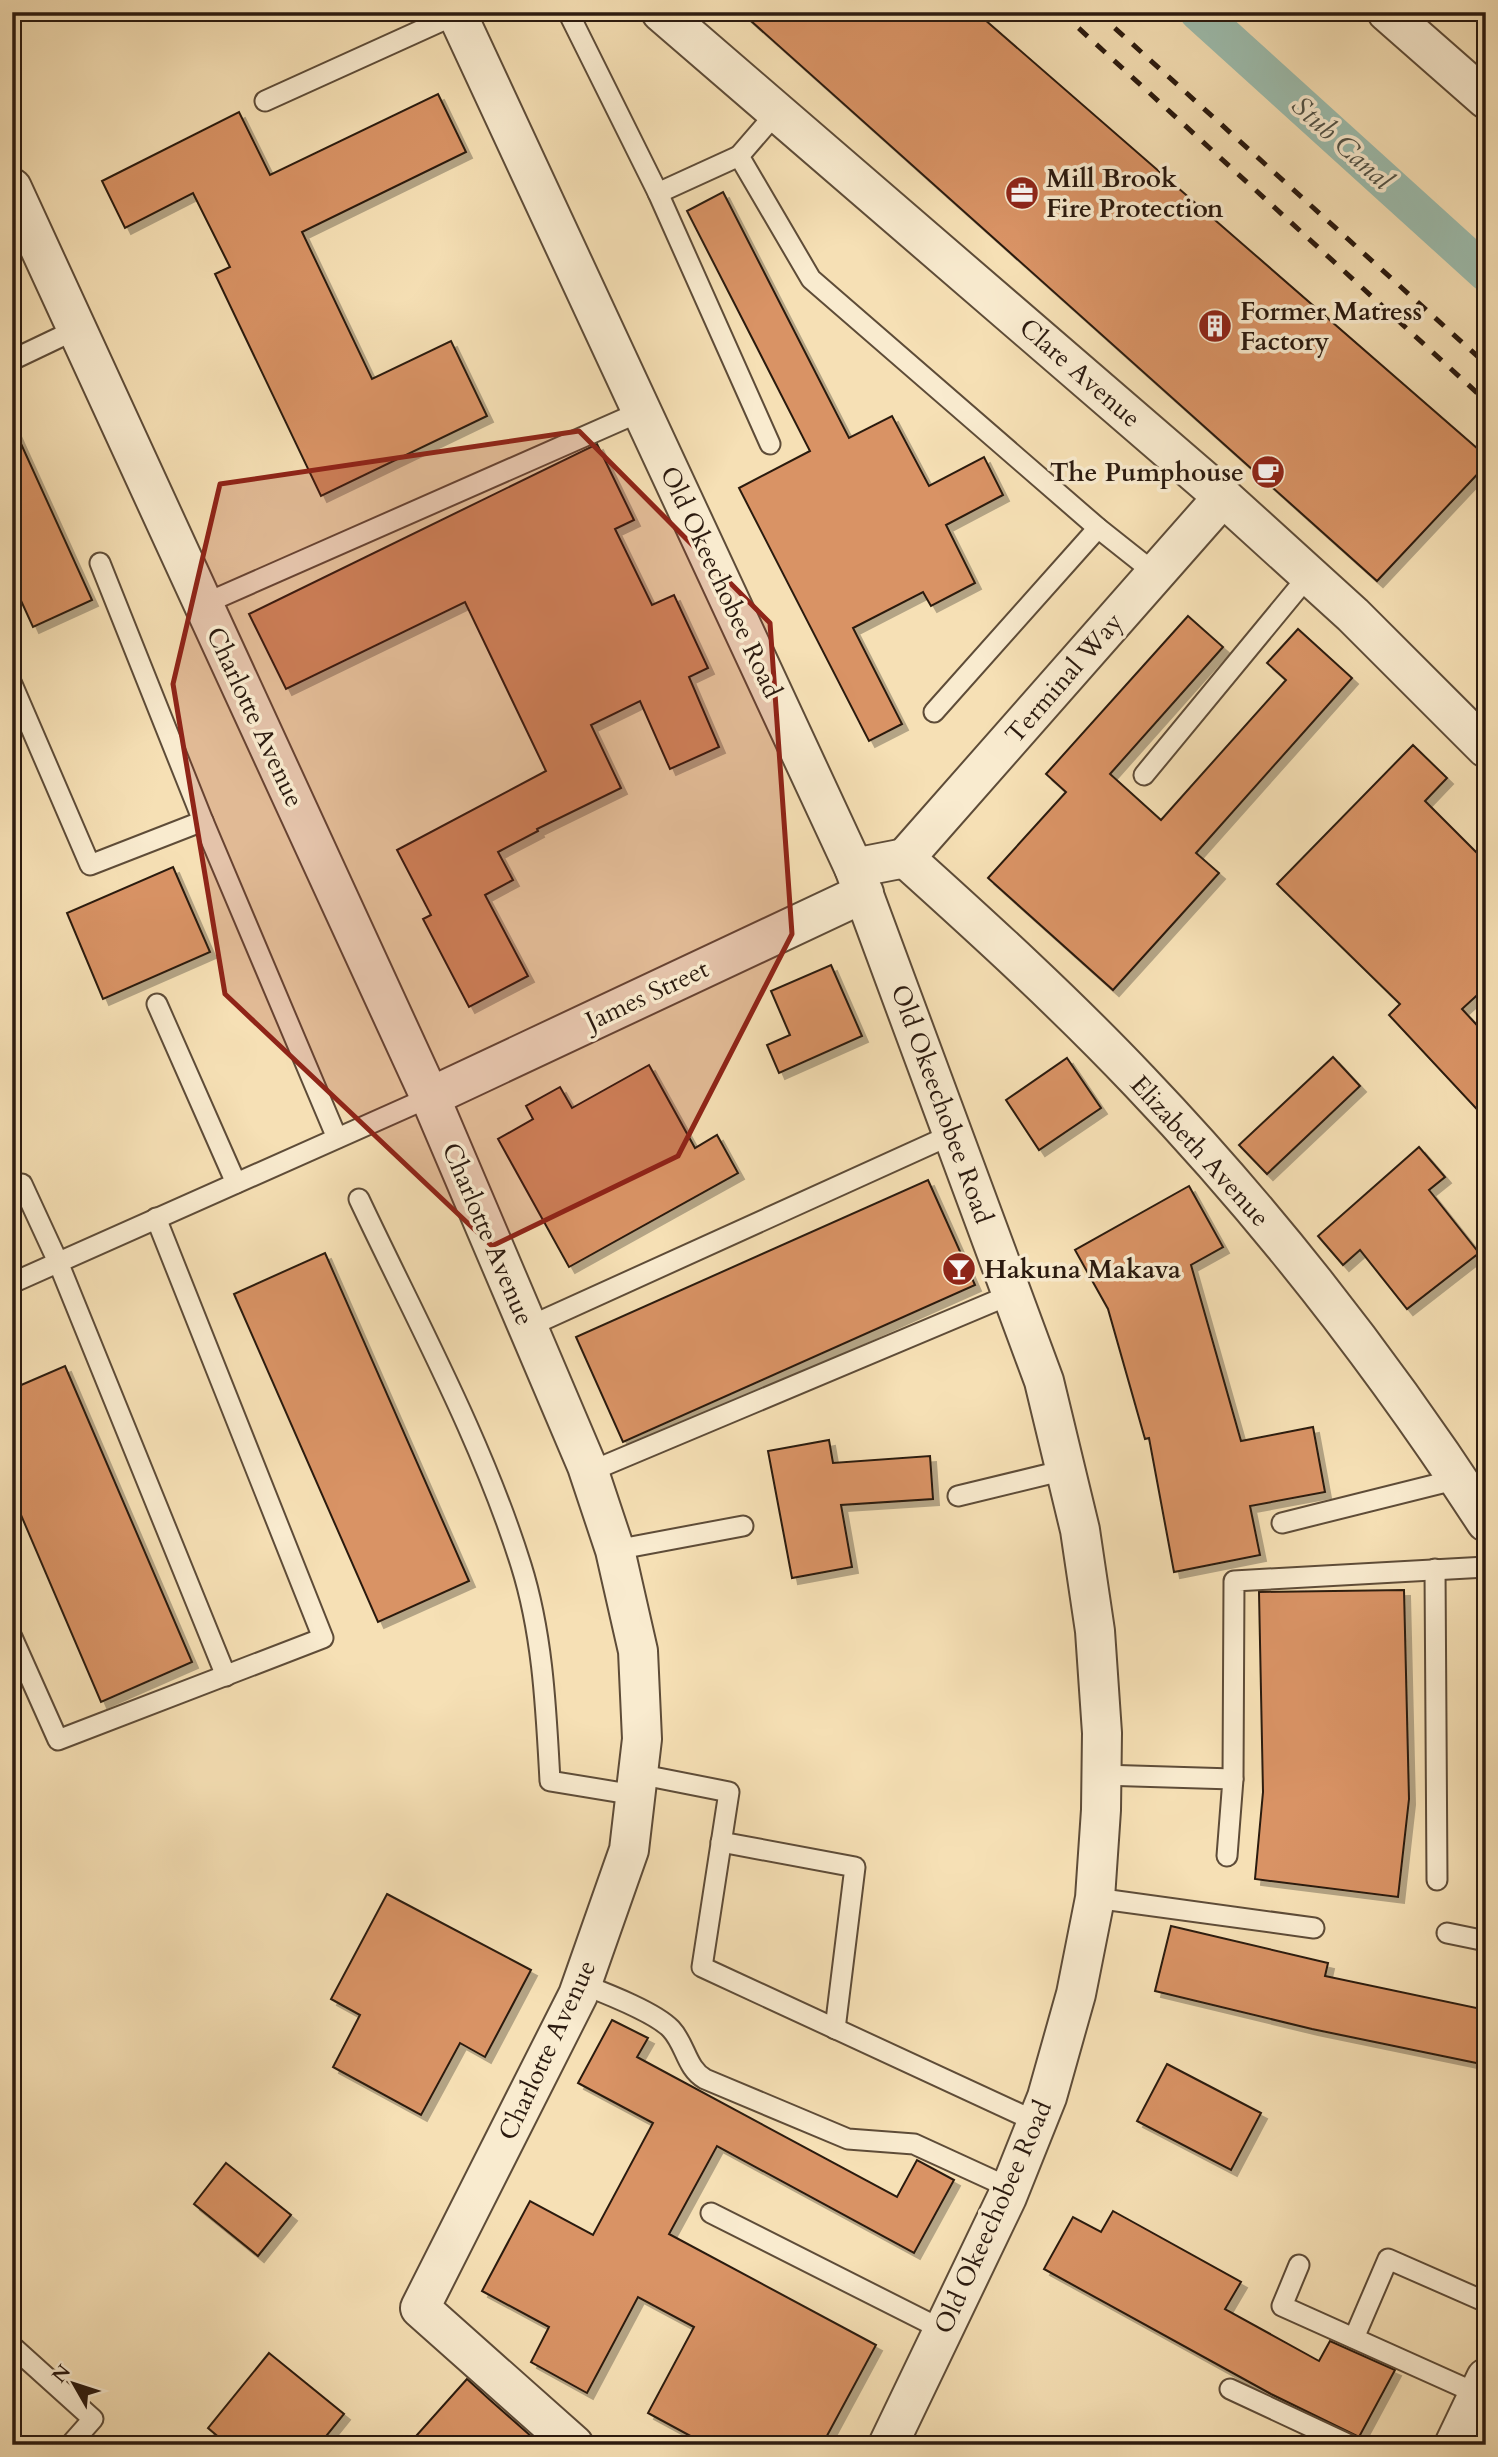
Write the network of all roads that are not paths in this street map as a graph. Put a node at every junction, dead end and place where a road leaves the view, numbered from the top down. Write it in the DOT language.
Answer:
graph roads {
  1 [pos="661,12"];
  2 [pos="1387,12"];
  3 [pos="456,13"];
  4 [pos="569,14"];
  5 [pos="1486,99"];
  6 [pos="265,101"];
  7 [pos="777,112"];
  8 [pos="739,156"];
  9 [pos="12,188"];
  10 [pos="659,193"];
  11 [pos="77,329"];
  12 [pos="12,360"];
  13 [pos="642,411"];
  14 [pos="770,444"];
  15 [pos="1223,497"];
  16 [pos="1098,528"];
  17 [pos="100,563"];
  18 [pos="1156,574"];
  19 [pos="1309,575"];
  20 [pos="204,604"];
  21 [pos="12,684"];
  22 [pos="934,712"];
  23 [pos="1486,748"];
  24 [pos="1144,775"];
  25 [pos="203,821"];
  26 [pos="905,858"];
  27 [pos="859,880"];
  28 [pos="157,1004"];
  29 [pos="430,1097"];
  30 [pos="953,1134"];
  31 [pos="337,1138"];
  32 [pos="236,1183"];
  33 [pos="12,1188"];
  34 [pos="359,1199"];
  35 [pos="156,1218"];
  36 [pos="58,1262"];
  37 [pos="12,1283"];
  38 [pos="1012,1294"];
  39 [pos="528,1327"];
  40 [pos="1065,1470"];
  41 [pos="589,1472"];
  42 [pos="1458,1479"];
  43 [pos="958,1496"];
  44 [pos="1486,1522"];
  45 [pos="1282,1523"];
  46 [pos="744,1526"];
  47 [pos="615,1550"];
  48 [pos="1486,1567"];
  49 [pos="1435,1569"];
  50 [pos="12,1637"];
  51 [pos="226,1676"];
  52 [pos="1101,1775"];
  53 [pos="1233,1779"];
  54 [pos="637,1784"];
  55 [pos="721,1842"];
  56 [pos="1227,1856"];
  57 [pos="1437,1880"];
  58 [pos="1095,1898"];
  59 [pos="1314,1928"];
  60 [pos="1447,1933"];
  61 [pos="1486,1941"];
  62 [pos="582,1984"];
  63 [pos="835,2028"];
  64 [pos="1037,2122"];
  65 [pos="1010,2188"];
  66 [pos="711,2213"];
  67 [pos="1299,2265"];
  68 [pos="1486,2302"];
  69 [pos="943,2330"];
  70 [pos="1354,2337"];
  71 [pos="12,2346"];
  72 [pos="1482,2386"];
  73 [pos="1230,2389"];
  74 [pos="70,2445"];
  75 [pos="574,2445"];
  76 [pos="888,2445"];
  77 [pos="1350,2445"];
  78 [pos="1454,2445"];
  1 -- 7 [label="street, Clare Avenue"];
  2 -- 5 [label="street"];
  3 -- 6 [label="lane"];
  3 -- 13 [label="street, Old Okeechobee Road"];
  4 -- 10 [label="lane"];
  7 -- 8 [label="lane"];
  7 -- 15 [label="street, Clare Avenue"];
  8 -- 10 [label="lane"];
  8 -- 16 [label="lane"];
  9 -- 11 [label="street, Charlotte Avenue"];
  10 -- 14 [label="lane"];
  11 -- 12 [label="lane"];
  11 -- 20 [label="street, Charlotte Avenue"];
  13 -- 20 [label="lane"];
  13 -- 27 [label="street, Old Okeechobee Road"];
  15 -- 18 [label="street, Terminal Way"];
  15 -- 19 [label="street, Clare Avenue"];
  16 -- 18 [label="lane"];
  16 -- 22 [label="lane"];
  17 -- 25 [label="lane"];
  18 -- 26 [label="street, Terminal Way"];
  19 -- 23 [label="street, Clare Avenue"];
  19 -- 24 [label="lane"];
  20 -- 29 [label="street, Charlotte Avenue"];
  21 -- 25 [label="lane"];
  25 -- 31 [label="lane"];
  26 -- 27 [label="street"];
  26 -- 42 [label="street, Elizabeth Avenue"];
  27 -- 29 [label="street, James Street"];
  27 -- 30 [label="street, Old Okeechobee Road"];
  28 -- 32 [label="lane"];
  29 -- 31 [label="lane"];
  29 -- 39 [label="street, Charlotte Avenue"];
  30 -- 38 [label="street, Old Okeechobee Road"];
  30 -- 39 [label="lane"];
  31 -- 32 [label="lane"];
  32 -- 35 [label="lane"];
  33 -- 36 [label="lane"];
  34 -- 54 [label="lane"];
  35 -- 36 [label="lane"];
  35 -- 51 [label="lane"];
  36 -- 37 [label="lane"];
  36 -- 51 [label="lane"];
  38 -- 40 [label="street, Old Okeechobee Road"];
  38 -- 41 [label="lane"];
  39 -- 41 [label="street, Charlotte Avenue"];
  40 -- 43 [label="lane"];
  40 -- 52 [label="street, Old Okeechobee Road"];
  41 -- 47 [label="street, Charlotte Avenue"];
  42 -- 44 [label="street, Elizabeth Avenue"];
  42 -- 45 [label="lane"];
  46 -- 47 [label="lane"];
  47 -- 54 [label="street, Charlotte Avenue"];
  48 -- 49 [label="lane"];
  49 -- 53 [label="lane"];
  49 -- 57 [label="lane"];
  50 -- 51 [label="lane"];
  52 -- 53 [label="lane"];
  52 -- 58 [label="street, Old Okeechobee Road"];
  53 -- 56 [label="lane"];
  54 -- 55 [label="lane"];
  54 -- 62 [label="street, Charlotte Avenue"];
  55 -- 63 [label="lane"];
  55 -- 63 [label="lane"];
  58 -- 59 [label="lane"];
  58 -- 64 [label="street, Old Okeechobee Road"];
  60 -- 61 [label="lane"];
  62 -- 65 [label="lane"];
  62 -- 75 [label="street, Charlotte Avenue"];
  63 -- 64 [label="lane"];
  64 -- 65 [label="street, Old Okeechobee Road"];
  65 -- 69 [label="street, Old Okeechobee Road"];
  66 -- 69 [label="lane"];
  67 -- 70 [label="lane"];
  68 -- 70 [label="lane"];
  69 -- 76 [label="street, Old Okeechobee Road"];
  70 -- 72 [label="lane"];
  71 -- 74 [label="lane"];
  72 -- 78 [label="street"];
  73 -- 77 [label="lane"];
}
